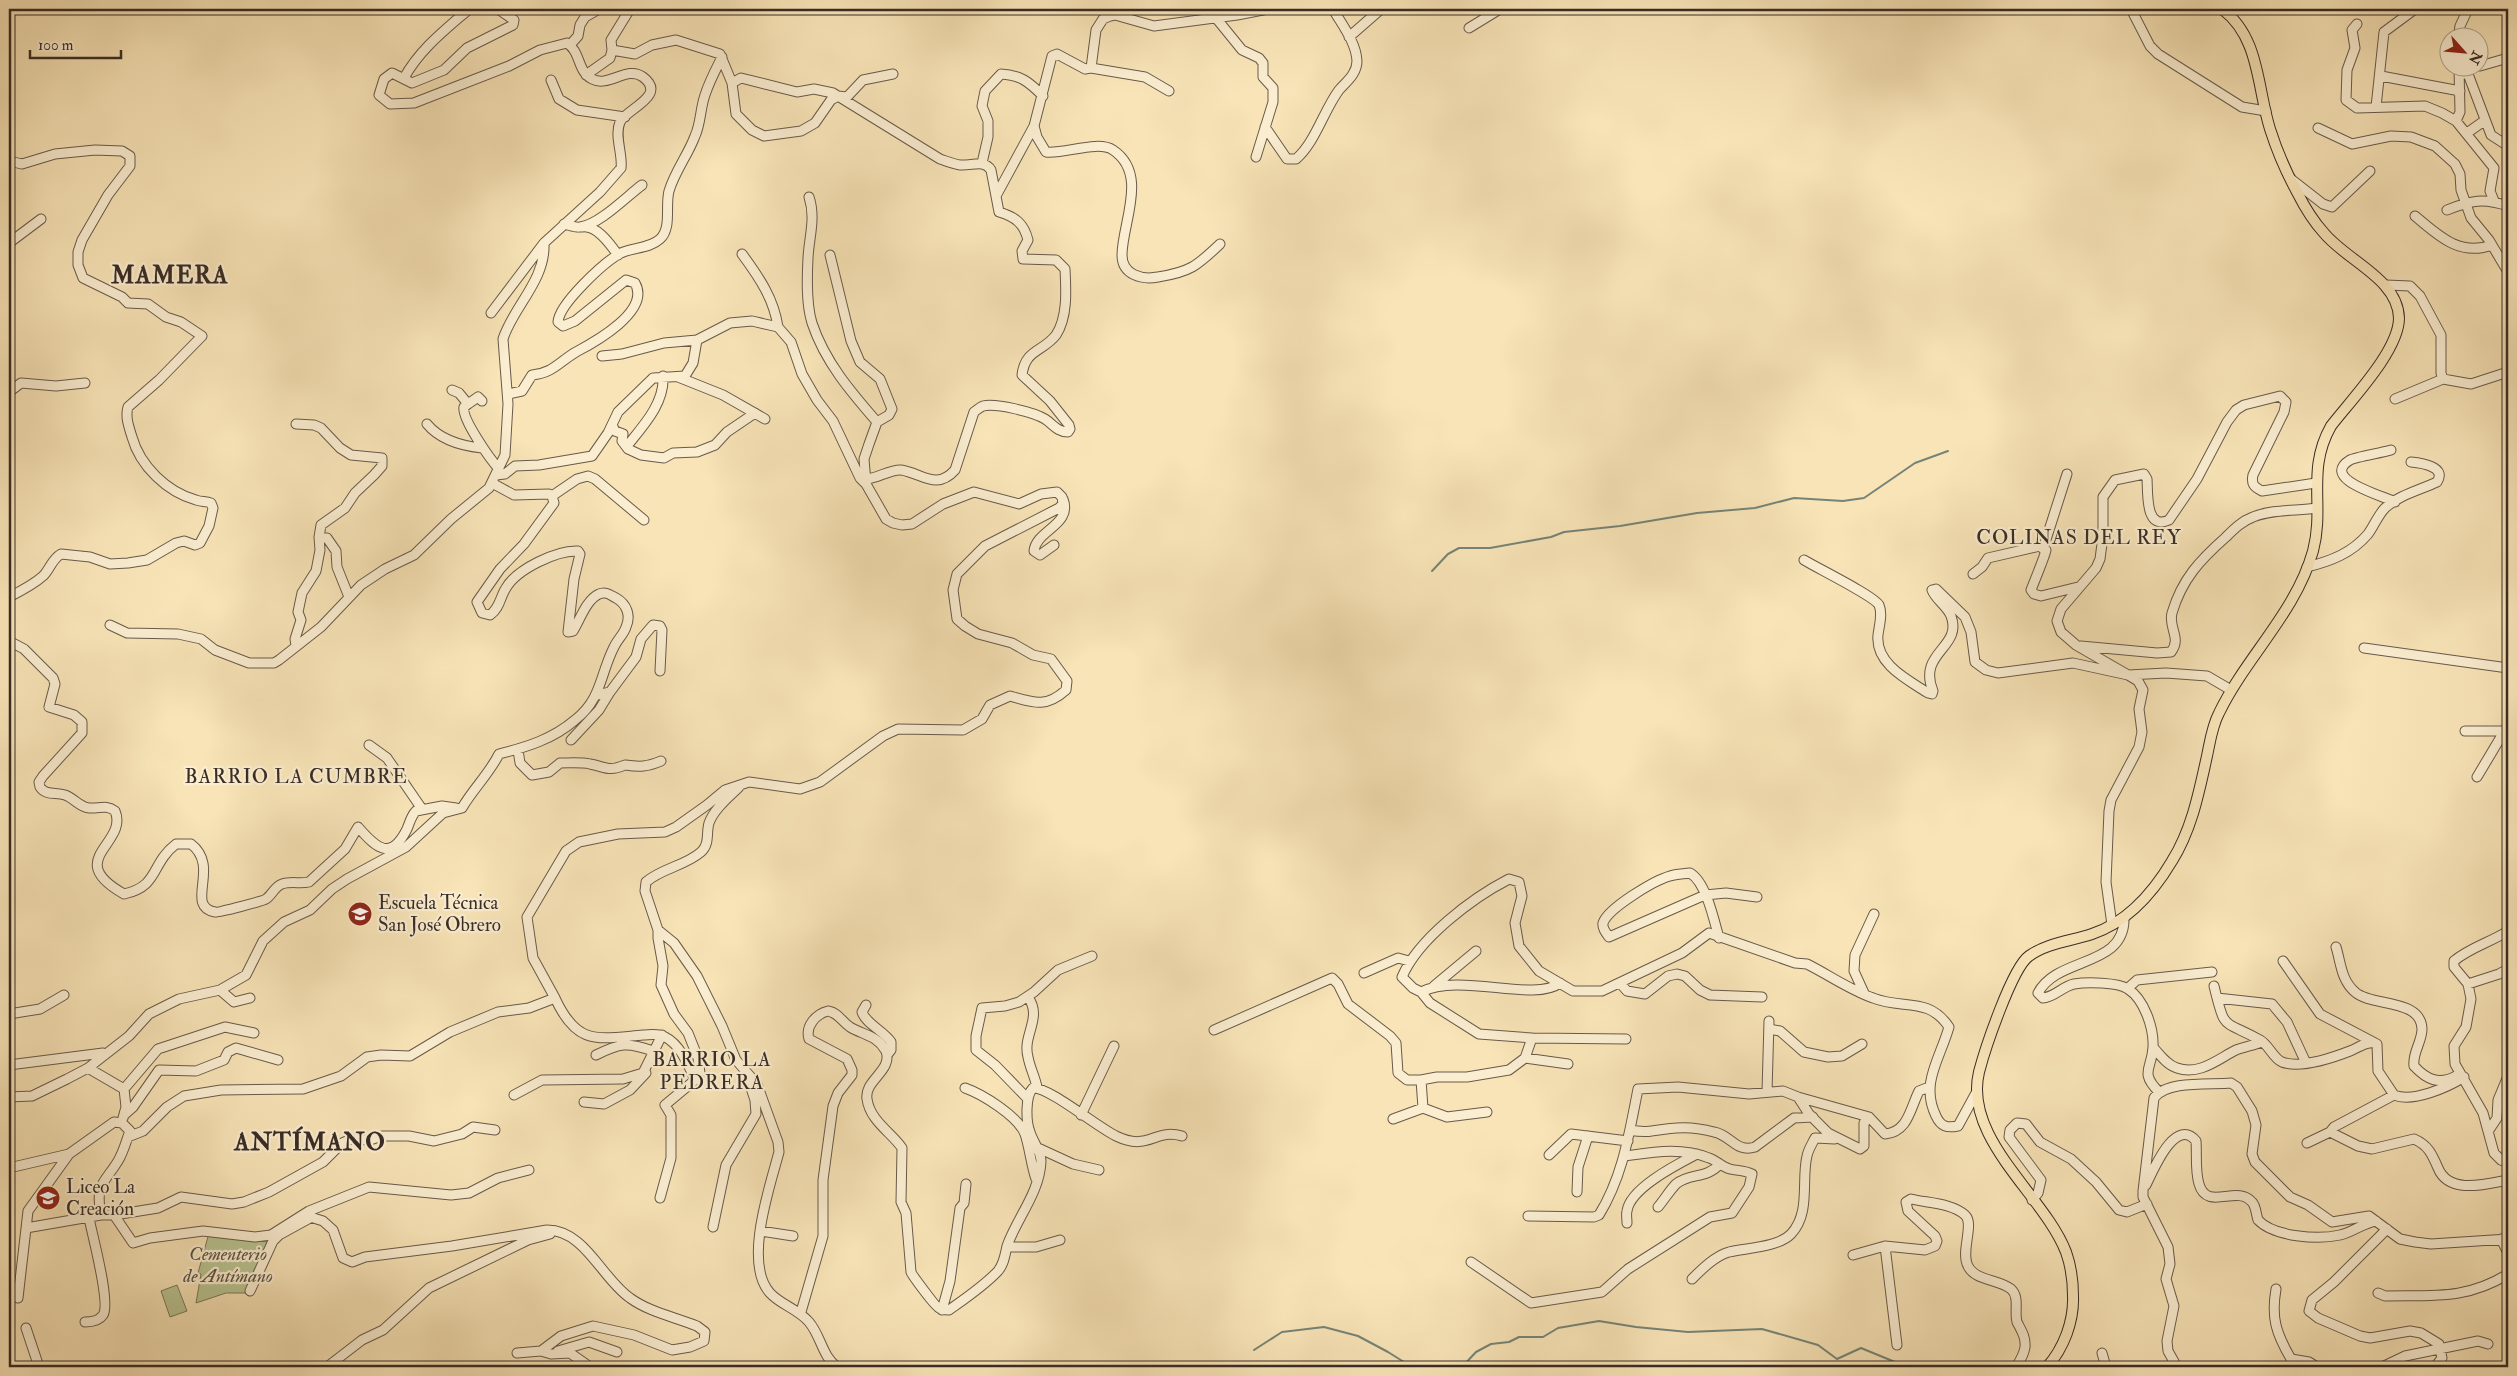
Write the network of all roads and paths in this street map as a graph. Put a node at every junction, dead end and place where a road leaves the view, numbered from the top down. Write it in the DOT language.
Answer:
graph roads {
  1 [pos="469,9"];
  2 [pos="498,9"];
  3 [pos="599,9"];
  4 [pos="630,9"];
  5 [pos="1211,9"];
  6 [pos="1268,9"];
  7 [pos="1333,9"];
  8 [pos="1381,9"];
  9 [pos="1500,9"];
  10 [pos="2131,9"];
  11 [pos="2222,9"];
  12 [pos="2415,9"];
  13 [pos="2468,9"];
  14 [pos="1212,18"];
  15 [pos="2357,24"];
  16 [pos="1469,28"];
  17 [pos="2460,28"];
  18 [pos="1349,37"];
  19 [pos="570,45"];
  20 [pos="612,50"];
  21 [pos="722,57"];
  22 [pos="2508,58"];
  23 [pos="2490,63"];
  24 [pos="1091,68"];
  25 [pos="893,74"];
  26 [pos="586,75"];
  27 [pos="2381,76"];
  28 [pos="404,78"];
  29 [pos="2459,78"];
  30 [pos="2469,78"];
  31 [pos="551,80"];
  32 [pos="732,83"];
  33 [pos="1169,91"];
  34 [pos="2460,91"];
  35 [pos="838,96"];
  36 [pos="1043,96"];
  37 [pos="2376,107"];
  38 [pos="2266,111"];
  39 [pos="625,117"];
  40 [pos="2456,121"];
  41 [pos="2484,122"];
  42 [pos="1034,126"];
  43 [pos="1265,127"];
  44 [pos="2318,128"];
  45 [pos="2467,134"];
  46 [pos="2508,146"];
  47 [pos="1256,157"];
  48 [pos="9,161"];
  49 [pos="982,164"];
  50 [pos="2370,171"];
  51 [pos="2290,178"];
  52 [pos="642,185"];
  53 [pos="996,196"];
  54 [pos="809,197"];
  55 [pos="2494,200"];
  56 [pos="2465,202"];
  57 [pos="2508,206"];
  58 [pos="2447,210"];
  59 [pos="2414,216"];
  60 [pos="41,219"];
  61 [pos="564,224"];
  62 [pos="579,228"];
  63 [pos="9,243"];
  64 [pos="544,243"];
  65 [pos="1220,244"];
  66 [pos="2492,245"];
  67 [pos="742,254"];
  68 [pos="618,255"];
  69 [pos="830,255"];
  70 [pos="2508,272"];
  71 [pos="2386,285"];
  72 [pos="491,313"];
  73 [pos="778,327"];
  74 [pos="697,340"];
  75 [pos="602,356"];
  76 [pos="2508,372"];
  77 [pos="663,376"];
  78 [pos="675,376"];
  79 [pos="2443,379"];
  80 [pos="85,383"];
  81 [pos="11,387"];
  82 [pos="452,390"];
  83 [pos="508,394"];
  84 [pos="2395,399"];
  85 [pos="482,401"];
  86 [pos="468,404"];
  87 [pos="755,413"];
  88 [pos="765,419"];
  89 [pos="877,422"];
  90 [pos="296,424"];
  91 [pos="427,424"];
  92 [pos="612,425"];
  93 [pos="627,446"];
  94 [pos="482,448"];
  95 [pos="2391,450"];
  96 [pos="2411,462"];
  97 [pos="2067,474"];
  98 [pos="496,476"];
  99 [pos="866,481"];
  100 [pos="2316,483"];
  101 [pos="552,496"];
  102 [pos="1062,497"];
  103 [pos="2395,502"];
  104 [pos="2317,508"];
  105 [pos="644,520"];
  106 [pos="319,537"];
  107 [pos="1054,545"];
  108 [pos="2043,549"];
  109 [pos="1804,560"];
  110 [pos="2307,567"];
  111 [pos="1973,574"];
  112 [pos="2078,587"];
  113 [pos="9,597"];
  114 [pos="348,597"];
  115 [pos="110,625"];
  116 [pos="9,641"];
  117 [pos="296,645"];
  118 [pos="2076,645"];
  119 [pos="2364,648"];
  120 [pos="2508,668"];
  121 [pos="660,671"];
  122 [pos="2128,674"];
  123 [pos="2231,690"];
  124 [pos="610,692"];
  125 [pos="597,695"];
  126 [pos="2507,729"];
  127 [pos="2465,731"];
  128 [pos="571,740"];
  129 [pos="369,745"];
  130 [pos="518,750"];
  131 [pos="661,761"];
  132 [pos="2477,777"];
  133 [pos="741,785"];
  134 [pos="462,808"];
  135 [pos="422,809"];
  136 [pos="1705,896"];
  137 [pos="1757,897"];
  138 [pos="1874,914"];
  139 [pos="2124,917"];
  140 [pos="2112,925"];
  141 [pos="658,930"];
  142 [pos="2508,931"];
  143 [pos="1719,938"];
  144 [pos="2336,947"];
  145 [pos="1476,951"];
  146 [pos="1092,956"];
  147 [pos="2283,961"];
  148 [pos="1409,962"];
  149 [pos="2508,969"];
  150 [pos="2212,972"];
  151 [pos="1364,973"];
  152 [pos="1620,982"];
  153 [pos="1560,983"];
  154 [pos="2468,984"];
  155 [pos="1434,986"];
  156 [pos="2214,986"];
  157 [pos="2128,988"];
  158 [pos="220,990"];
  159 [pos="1421,992"];
  160 [pos="1864,994"];
  161 [pos="64,995"];
  162 [pos="1028,997"];
  163 [pos="1762,997"];
  164 [pos="250,998"];
  165 [pos="555,998"];
  166 [pos="2217,998"];
  167 [pos="866,1004"];
  168 [pos="9,1014"];
  169 [pos="1214,1030"];
  170 [pos="254,1033"];
  171 [pos="662,1035"];
  172 [pos="1532,1038"];
  173 [pos="1626,1039"];
  174 [pos="2262,1042"];
  175 [pos="1862,1044"];
  176 [pos="2377,1044"];
  177 [pos="1114,1046"];
  178 [pos="2153,1047"];
  179 [pos="108,1052"];
  180 [pos="653,1052"];
  181 [pos="596,1055"];
  182 [pos="887,1055"];
  183 [pos="1525,1058"];
  184 [pos="278,1060"];
  185 [pos="2306,1063"];
  186 [pos="1568,1064"];
  187 [pos="9,1065"];
  188 [pos="647,1065"];
  189 [pos="88,1068"];
  190 [pos="745,1071"];
  191 [pos="2462,1075"];
  192 [pos="2508,1076"];
  193 [pos="695,1080"];
  194 [pos="1421,1080"];
  195 [pos="1929,1087"];
  196 [pos="964,1088"];
  197 [pos="1037,1088"];
  198 [pos="124,1089"];
  199 [pos="1767,1092"];
  200 [pos="2159,1092"];
  201 [pos="1976,1093"];
  202 [pos="514,1094"];
  203 [pos="2394,1095"];
  204 [pos="9,1097"];
  205 [pos="1798,1097"];
  206 [pos="1028,1098"];
  207 [pos="584,1102"];
  208 [pos="1423,1108"];
  209 [pos="1487,1112"];
  210 [pos="1081,1115"];
  211 [pos="1869,1117"];
  212 [pos="123,1118"];
  213 [pos="1813,1118"];
  214 [pos="1393,1119"];
  215 [pos="495,1130"];
  216 [pos="1630,1130"];
  217 [pos="2489,1130"];
  218 [pos="2330,1132"];
  219 [pos="1182,1136"];
  220 [pos="1588,1136"];
  221 [pos="128,1137"];
  222 [pos="1838,1139"];
  223 [pos="1628,1141"];
  224 [pos="2307,1143"];
  225 [pos="1036,1147"];
  226 [pos="69,1154"];
  227 [pos="1697,1154"];
  228 [pos="1549,1155"];
  229 [pos="1625,1156"];
  230 [pos="1041,1163"];
  231 [pos="2508,1163"];
  232 [pos="1031,1164"];
  233 [pos="1720,1164"];
  234 [pos="9,1168"];
  235 [pos="529,1170"];
  236 [pos="1099,1170"];
  237 [pos="1036,1179"];
  238 [pos="2508,1180"];
  239 [pos="966,1184"];
  240 [pos="2143,1191"];
  241 [pos="1576,1192"];
  242 [pos="660,1198"];
  243 [pos="2032,1200"];
  244 [pos="2147,1204"];
  245 [pos="1658,1207"];
  246 [pos="101,1215"];
  247 [pos="114,1216"];
  248 [pos="1528,1216"];
  249 [pos="307,1217"];
  250 [pos="89,1218"];
  251 [pos="2376,1221"];
  252 [pos="1628,1223"];
  253 [pos="713,1227"];
  254 [pos="26,1228"];
  255 [pos="2387,1230"];
  256 [pos="560,1231"];
  257 [pos="760,1231"];
  258 [pos="793,1236"];
  259 [pos="2505,1239"];
  260 [pos="1060,1240"];
  261 [pos="1885,1246"];
  262 [pos="1007,1247"];
  263 [pos="2508,1253"];
  264 [pos="1853,1255"];
  265 [pos="1471,1262"];
  266 [pos="2508,1274"];
  267 [pos="1692,1279"];
  268 [pos="2276,1289"];
  269 [pos="250,1291"];
  270 [pos="2378,1293"];
  271 [pos="18,1298"];
  272 [pos="942,1310"];
  273 [pos="801,1312"];
  274 [pos="86,1322"];
  275 [pos="26,1328"];
  276 [pos="2488,1344"];
  277 [pos="1897,1345"];
  278 [pos="2441,1350"];
  279 [pos="541,1351"];
  280 [pos="618,1352"];
  281 [pos="517,1353"];
  282 [pos="2102,1353"];
  283 [pos="551,1354"];
  284 [pos="39,1367"];
  285 [pos="327,1367"];
  286 [pos="590,1367"];
  287 [pos="837,1367"];
  288 [pos="2016,1367"];
  289 [pos="2048,1367"];
  290 [pos="2106,1367"];
  291 [pos="2177,1367"];
  292 [pos="2317,1367"];
  293 [pos="2382,1367"];
  294 [pos="2435,1367"];
  1 -- 28 [label="street"];
  2 -- 28 [label="street"];
  3 -- 19 [label="street"];
  4 -- 20 [label="street"];
  5 -- 14 [label="street"];
  6 -- 14 [label="street"];
  7 -- 18 [label="street"];
  8 -- 18 [label="street"];
  9 -- 16 [label="street"];
  10 -- 38 [label="street"];
  11 -- 38 [label="main road"];
  12 -- 27 [label="street"];
  13 -- 17 [label="street"];
  14 -- 24 [label="street"];
  14 -- 43 [label="street"];
  15 -- 37 [label="street"];
  18 -- 43 [label="street"];
  19 -- 26 [label="street"];
  19 -- 28 [label="street"];
  20 -- 21 [label="street"];
  20 -- 26 [label="street"];
  21 -- 32 [label="street"];
  21 -- 68 [label="street"];
  22 -- 23 [label="street"];
  24 -- 33 [label="street"];
  24 -- 36 [label="street"];
  25 -- 35 [label="street"];
  26 -- 39 [label="street"];
  27 -- 34 [label="street"];
  27 -- 37 [label="street"];
  29 -- 34 [label="street"];
  30 -- 41 [label="street"];
  31 -- 39 [label="street"];
  32 -- 35 [label="street"];
  32 -- 35 [label="street"];
  34 -- 40 [label="street"];
  35 -- 49 [label="street"];
  36 -- 42 [label="street"];
  36 -- 49 [label="street"];
  37 -- 40 [label="street"];
  38 -- 51 [label="main road"];
  39 -- 61 [label="street"];
  40 -- 45 [label="street"];
  41 -- 45 [label="street"];
  41 -- 46 [label="street"];
  42 -- 53 [label="street"];
  42 -- 65 [label="street"];
  43 -- 47 [label="street"];
  44 -- 56 [label="street"];
  45 -- 55 [label="street"];
  48 -- 113 [label="street"];
  49 -- 53 [label="street"];
  50 -- 51 [label="street"];
  51 -- 71 [label="main road"];
  52 -- 62 [label="street"];
  53 -- 99 [label="street"];
  54 -- 89 [label="street"];
  55 -- 56 [label="street"];
  55 -- 57 [label="street"];
  56 -- 58 [label="street"];
  56 -- 66 [label="street"];
  59 -- 66 [label="street"];
  60 -- 63 [label="street"];
  61 -- 62 [label="street"];
  61 -- 64 [label="street"];
  62 -- 68 [label="street"];
  64 -- 72 [label="street"];
  64 -- 83 [label="street"];
  66 -- 70 [label="street"];
  67 -- 73 [label="street"];
  68 -- 83 [label="street"];
  69 -- 89 [label="street"];
  71 -- 79 [label="street"];
  71 -- 100 [label="main road"];
  73 -- 74 [label="street"];
  73 -- 99 [label="street"];
  74 -- 75 [label="street"];
  74 -- 78 [label="street"];
  76 -- 79 [label="street"];
  77 -- 78 [label="street"];
  77 -- 92 [label="street"];
  77 -- 93 [label="street"];
  78 -- 87 [label="street"];
  79 -- 84 [label="street"];
  80 -- 81 [label="street"];
  82 -- 86 [label="street"];
  83 -- 98 [label="street"];
  85 -- 86 [label="street"];
  86 -- 94 [label="street"];
  87 -- 88 [label="street"];
  87 -- 93 [label="street"];
  89 -- 99 [label="street"];
  90 -- 106 [label="street"];
  91 -- 94 [label="street"];
  92 -- 93 [label="street"];
  92 -- 98 [label="street"];
  94 -- 98 [label="street"];
  95 -- 103 [label="street"];
  96 -- 103 [label="street"];
  97 -- 108 [label="street"];
  98 -- 101 [label="street"];
  98 -- 114 [label="street"];
  99 -- 102 [label="street"];
  100 -- 104 [label="main road"];
  100 -- 112 [label="street"];
  101 -- 105 [label="street"];
  101 -- 125 [label="street"];
  102 -- 107 [label="street"];
  102 -- 133 [label="street"];
  103 -- 110 [label="street"];
  104 -- 110 [label="main road"];
  104 -- 118 [label="street"];
  106 -- 114 [label="street"];
  106 -- 117 [label="street"];
  108 -- 111 [label="street"];
  108 -- 112 [label="street"];
  109 -- 122 [label="street"];
  110 -- 123 [label="main road"];
  112 -- 118 [label="street"];
  114 -- 117 [label="street"];
  115 -- 117 [label="street"];
  116 -- 135 [label="street"];
  118 -- 122 [label="street"];
  119 -- 120 [label="street"];
  121 -- 124 [label="street"];
  122 -- 123 [label="street"];
  122 -- 140 [label="street"];
  123 -- 139 [label="main road"];
  124 -- 125 [label="street"];
  124 -- 128 [label="street"];
  125 -- 130 [label="street"];
  126 -- 127 [label="street"];
  126 -- 132 [label="street"];
  129 -- 135 [label="street"];
  130 -- 131 [label="street"];
  130 -- 134 [label="street"];
  133 -- 141 [label="street"];
  133 -- 165 [label="street"];
  134 -- 135 [label="street"];
  134 -- 158 [label="street"];
  136 -- 136 [label="street"];
  136 -- 137 [label="street"];
  136 -- 143 [label="street"];
  138 -- 160 [label="street"];
  139 -- 140 [label="main road"];
  139 -- 157 [label="street"];
  140 -- 201 [label="main road"];
  141 -- 190 [label="street"];
  141 -- 193 [label="street"];
  142 -- 154 [label="street"];
  143 -- 152 [label="street"];
  143 -- 160 [label="street"];
  144 -- 191 [label="street"];
  145 -- 155 [label="street"];
  146 -- 162 [label="street"];
  147 -- 176 [label="street"];
  148 -- 151 [label="street"];
  148 -- 153 [label="street"];
  148 -- 159 [label="street"];
  149 -- 154 [label="street"];
  150 -- 157 [label="street"];
  152 -- 153 [label="street"];
  152 -- 163 [label="street"];
  153 -- 155 [label="street"];
  154 -- 191 [label="street"];
  155 -- 159 [label="street"];
  156 -- 166 [label="street"];
  157 -- 178 [label="street"];
  158 -- 164 [label="street"];
  158 -- 179 [label="street"];
  159 -- 172 [label="street"];
  160 -- 195 [label="street"];
  161 -- 168 [label="street"];
  162 -- 197 [label="street"];
  162 -- 206 [label="street"];
  165 -- 171 [label="street"];
  165 -- 221 [label="street"];
  166 -- 174 [label="street"];
  166 -- 185 [label="street"];
  167 -- 182 [label="street"];
  169 -- 194 [label="street"];
  170 -- 198 [label="street"];
  171 -- 180 [label="street"];
  171 -- 193 [label="street"];
  172 -- 173 [label="street"];
  172 -- 183 [label="street"];
  174 -- 178 [label="street"];
  174 -- 185 [label="street"];
  175 -- 199 [label="street"];
  176 -- 185 [label="street"];
  176 -- 203 [label="street"];
  177 -- 210 [label="street"];
  178 -- 200 [label="street"];
  179 -- 187 [label="street"];
  179 -- 189 [label="street"];
  180 -- 181 [label="street"];
  180 -- 188 [label="street"];
  182 -- 272 [label="street"];
  182 -- 273 [label="street"];
  183 -- 186 [label="street"];
  183 -- 194 [label="street"];
  184 -- 212 [label="street"];
  188 -- 202 [label="street"];
  188 -- 207 [label="street"];
  189 -- 198 [label="street"];
  189 -- 204 [label="street"];
  190 -- 253 [label="street"];
  190 -- 257 [label="street"];
  191 -- 203 [label="street"];
  191 -- 217 [label="street"];
  192 -- 217 [label="street"];
  193 -- 242 [label="street"];
  194 -- 208 [label="street"];
  195 -- 201 [label="street"];
  195 -- 211 [label="street"];
  196 -- 232 [label="street"];
  197 -- 206 [label="street"];
  197 -- 210 [label="street"];
  198 -- 212 [label="street"];
  199 -- 205 [label="street"];
  199 -- 216 [label="street"];
  200 -- 240 [label="street"];
  200 -- 251 [label="street"];
  201 -- 243 [label="main road"];
  203 -- 218 [label="street"];
  205 -- 211 [label="street"];
  205 -- 213 [label="street"];
  206 -- 225 [label="street"];
  208 -- 209 [label="street"];
  208 -- 214 [label="street"];
  210 -- 219 [label="street"];
  211 -- 222 [label="street"];
  212 -- 221 [label="street"];
  212 -- 226 [label="street"];
  213 -- 216 [label="street"];
  213 -- 222 [label="street"];
  215 -- 247 [label="street"];
  216 -- 223 [label="street"];
  217 -- 231 [label="street"];
  218 -- 224 [label="street"];
  218 -- 238 [label="street"];
  220 -- 223 [label="street"];
  220 -- 228 [label="street"];
  220 -- 241 [label="street"];
  221 -- 246 [label="street"];
  222 -- 267 [label="street"];
  223 -- 229 [label="street"];
  225 -- 230 [label="street"];
  225 -- 236 [label="street"];
  226 -- 234 [label="street"];
  226 -- 254 [label="street"];
  227 -- 229 [label="street"];
  227 -- 233 [label="street"];
  227 -- 252 [label="street"];
  229 -- 248 [label="street"];
  230 -- 232 [label="street"];
  230 -- 237 [label="street"];
  232 -- 237 [label="street"];
  233 -- 245 [label="street"];
  233 -- 265 [label="street"];
  235 -- 249 [label="street"];
  237 -- 262 [label="street"];
  239 -- 272 [label="street"];
  240 -- 244 [label="street"];
  240 -- 251 [label="street"];
  243 -- 244 [label="street"];
  243 -- 289 [label="main road"];
  244 -- 291 [label="street"];
  246 -- 247 [label="street"];
  246 -- 250 [label="street"];
  247 -- 249 [label="street"];
  249 -- 256 [label="street"];
  249 -- 269 [label="street"];
  250 -- 254 [label="street"];
  250 -- 274 [label="street"];
  251 -- 255 [label="street"];
  254 -- 271 [label="street"];
  255 -- 259 [label="street"];
  255 -- 278 [label="street"];
  256 -- 279 [label="street"];
  256 -- 285 [label="street"];
  257 -- 258 [label="street"];
  257 -- 273 [label="street"];
  259 -- 263 [label="street"];
  260 -- 262 [label="street"];
  261 -- 264 [label="street"];
  261 -- 277 [label="street"];
  261 -- 288 [label="street"];
  262 -- 272 [label="street"];
  266 -- 270 [label="street"];
  268 -- 292 [label="street"];
  273 -- 287 [label="street"];
  275 -- 284 [label="street"];
  276 -- 278 [label="street"];
  278 -- 293 [label="street"];
  278 -- 294 [label="street"];
  279 -- 281 [label="street"];
  279 -- 283 [label="street"];
  280 -- 283 [label="street"];
  282 -- 290 [label="street"];
  283 -- 286 [label="street"];
}
